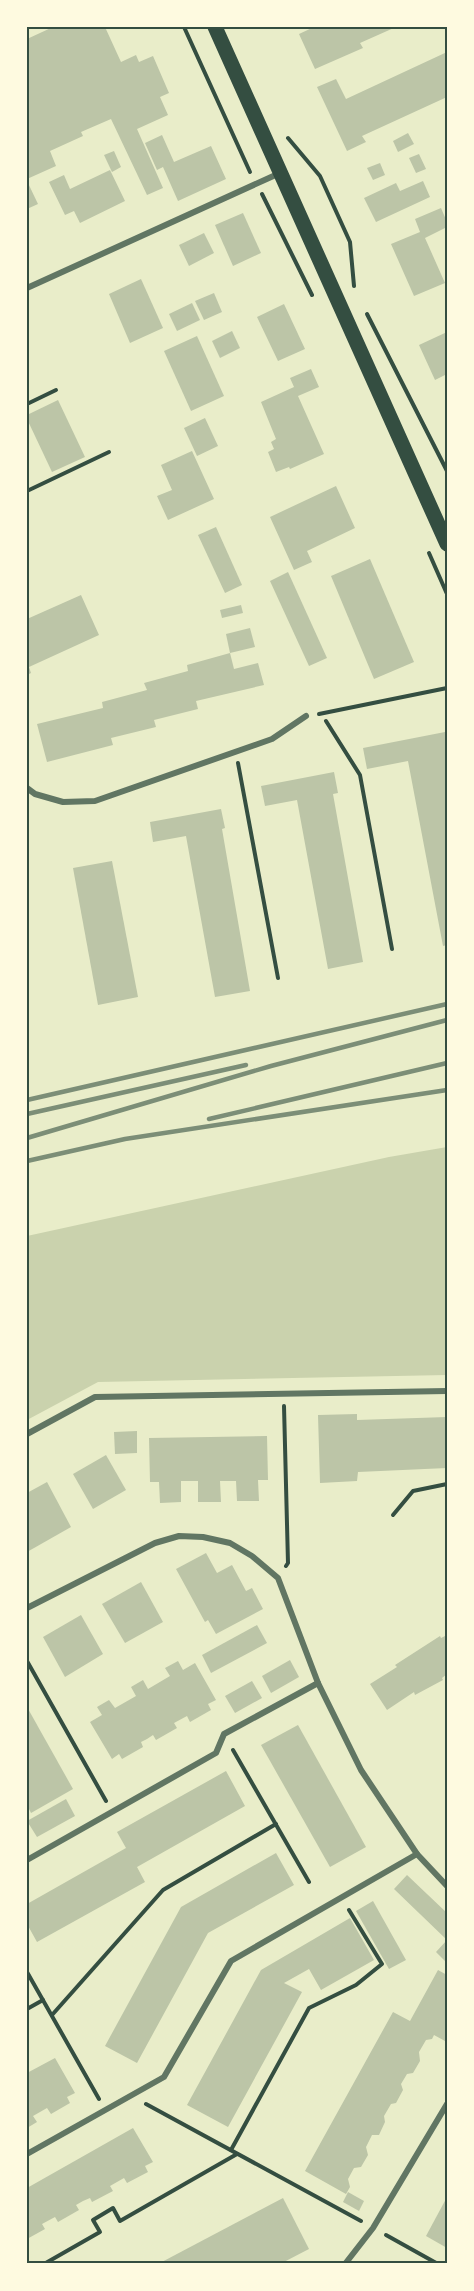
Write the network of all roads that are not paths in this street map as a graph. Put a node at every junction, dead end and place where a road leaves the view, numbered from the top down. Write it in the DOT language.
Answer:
graph roads {
  1 [pos="215,27"];
  2 [pos="280,172"];
  3 [pos="27,288"];
  4 [pos="447,544"];
  5 [pos="306,716"];
  6 [pos="27,788"];
  7 [pos="35,794"];
  8 [pos="27,797"];
  9 [pos="447,1391"];
  10 [pos="27,1434"];
  11 [pos="27,1608"];
  12 [pos="318,1683"];
  13 [pos="417,1854"];
  14 [pos="27,1860"];
  15 [pos="447,1886"];
  16 [pos="447,2103"];
  17 [pos="27,2154"];
  18 [pos="345,2264"];
  1 -- 2 [label="main road"];
  2 -- 3 [label="street"];
  2 -- 4 [label="main road"];
  5 -- 7 [label="street"];
  6 -- 7 [label="street"];
  7 -- 8 [label="street"];
  9 -- 10 [label="street"];
  11 -- 12 [label="street"];
  12 -- 13 [label="street"];
  12 -- 14 [label="street"];
  13 -- 15 [label="street"];
  13 -- 17 [label="street"];
  16 -- 18 [label="street"];
}
